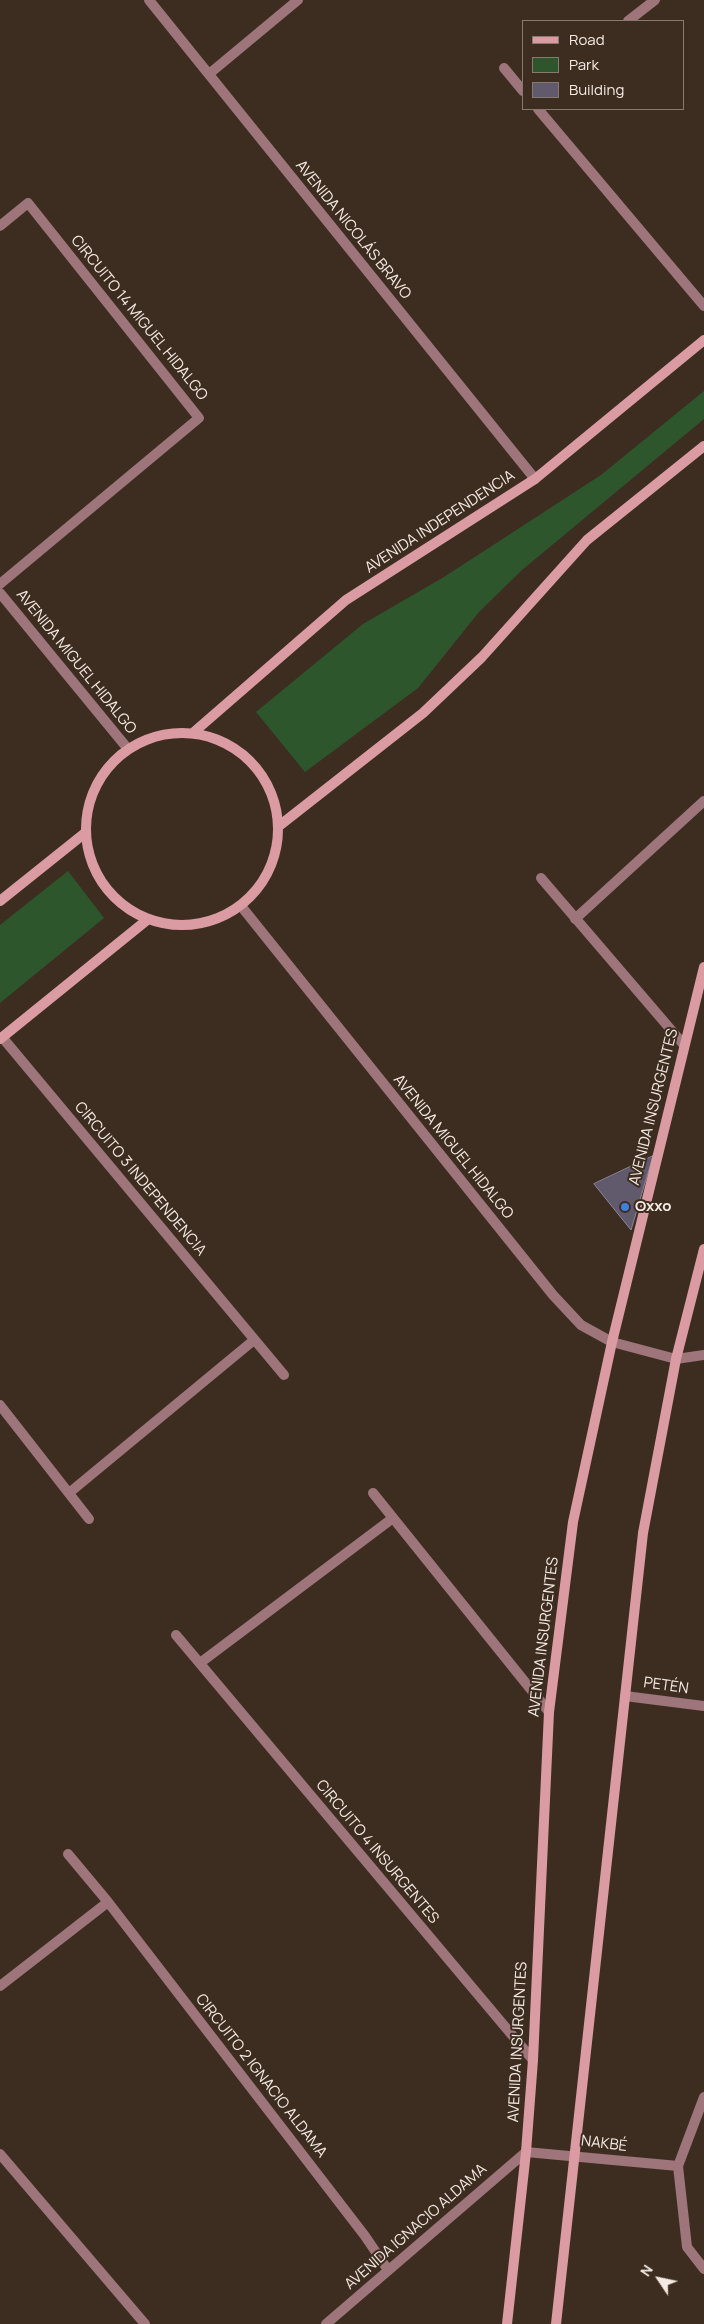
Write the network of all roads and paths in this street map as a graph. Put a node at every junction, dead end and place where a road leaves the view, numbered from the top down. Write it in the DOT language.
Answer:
graph roads {
  1 [pos="149,0"];
  2 [pos="298,0"];
  3 [pos="655,0"];
  4 [pos="629,20"];
  5 [pos="504,68"];
  6 [pos="209,74"];
  7 [pos="522,90"];
  8 [pos="539,110"];
  9 [pos="0,226"];
  10 [pos="704,306"];
  11 [pos="704,340"];
  12 [pos="704,446"];
  13 [pos="535,479"];
  14 [pos="0,584"];
  15 [pos="0,594"];
  16 [pos="194,732"];
  17 [pos="128,749"];
  18 [pos="704,801"];
  19 [pos="279,826"];
  20 [pos="85,833"];
  21 [pos="541,878"];
  22 [pos="0,900"];
  23 [pos="241,906"];
  24 [pos="575,919"];
  25 [pos="147,920"];
  26 [pos="704,967"];
  27 [pos="1,1038"];
  28 [pos="684,1045"];
  29 [pos="704,1249"];
  30 [pos="254,1340"];
  31 [pos="612,1342"];
  32 [pos="704,1355"];
  33 [pos="676,1359"];
  34 [pos="284,1375"];
  35 [pos="0,1405"];
  36 [pos="69,1493"];
  37 [pos="373,1493"];
  38 [pos="393,1518"];
  39 [pos="89,1519"];
  40 [pos="176,1635"];
  41 [pos="200,1663"];
  42 [pos="625,1696"];
  43 [pos="704,1706"];
  44 [pos="549,1712"];
  45 [pos="68,1854"];
  46 [pos="108,1902"];
  47 [pos="0,1986"];
  48 [pos="533,2060"];
  49 [pos="704,2097"];
  50 [pos="526,2152"];
  51 [pos="0,2154"];
  52 [pos="575,2155"];
  53 [pos="678,2166"];
  54 [pos="704,2268"];
  55 [pos="388,2270"];
  56 [pos="145,2324"];
  57 [pos="326,2324"];
  58 [pos="507,2324"];
  59 [pos="556,2324"];
  1 -- 6 [label="street, AVENIDA NICOLÁS BRAVO"];
  2 -- 6 [label="street"];
  3 -- 4 [label="street"];
  5 -- 7 [label="street"];
  6 -- 13 [label="street, AVENIDA NICOLÁS BRAVO"];
  8 -- 10 [label="street"];
  9 -- 14 [label="street, CIRCUITO 14 MIGUEL HIDALGO"];
  11 -- 13 [label="main road, AVENIDA INDEPENDENCIA"];
  12 -- 19 [label="main road"];
  13 -- 16 [label="main road, AVENIDA INDEPENDENCIA"];
  15 -- 17 [label="street, AVENIDA MIGUEL HIDALGO"];
  16 -- 17 [label="main road"];
  16 -- 19 [label="main road"];
  17 -- 20 [label="main road"];
  18 -- 24 [label="street"];
  19 -- 23 [label="main road"];
  20 -- 22 [label="main road"];
  20 -- 25 [label="main road"];
  21 -- 24 [label="street"];
  23 -- 25 [label="main road"];
  23 -- 31 [label="street, AVENIDA MIGUEL HIDALGO"];
  24 -- 28 [label="street"];
  25 -- 27 [label="main road"];
  26 -- 28 [label="main road, AVENIDA INSURGENTES"];
  27 -- 30 [label="street, CIRCUITO 3 INDEPENDENCIA"];
  28 -- 31 [label="main road, AVENIDA INSURGENTES"];
  29 -- 33 [label="main road"];
  30 -- 34 [label="street, CIRCUITO 3 INDEPENDENCIA"];
  30 -- 36 [label="street"];
  31 -- 33 [label="street, AVENIDA MIGUEL HIDALGO"];
  31 -- 44 [label="main road, AVENIDA INSURGENTES"];
  32 -- 33 [label="street"];
  33 -- 42 [label="main road"];
  35 -- 36 [label="street"];
  36 -- 39 [label="street"];
  37 -- 38 [label="street"];
  38 -- 41 [label="street"];
  38 -- 44 [label="street"];
  40 -- 41 [label="street, CIRCUITO 4 INSURGENTES"];
  41 -- 48 [label="street, CIRCUITO 4 INSURGENTES"];
  42 -- 43 [label="street, PETÉN"];
  42 -- 52 [label="main road"];
  44 -- 48 [label="main road, AVENIDA INSURGENTES"];
  45 -- 46 [label="street, CIRCUITO 2 IGNACIO ALDAMA"];
  46 -- 47 [label="street"];
  46 -- 55 [label="street, CIRCUITO 2 IGNACIO ALDAMA"];
  48 -- 50 [label="main road, AVENIDA INSURGENTES"];
  49 -- 53 [label="street"];
  50 -- 52 [label="street, NAKBÉ"];
  50 -- 55 [label="street, AVENIDA IGNACIO ALDAMA"];
  50 -- 58 [label="main road, AVENIDA INSURGENTES"];
  51 -- 56 [label="street"];
  52 -- 53 [label="street, NAKBÉ"];
  52 -- 59 [label="main road"];
  53 -- 54 [label="street"];
  55 -- 57 [label="street, AVENIDA IGNACIO ALDAMA"];
}
